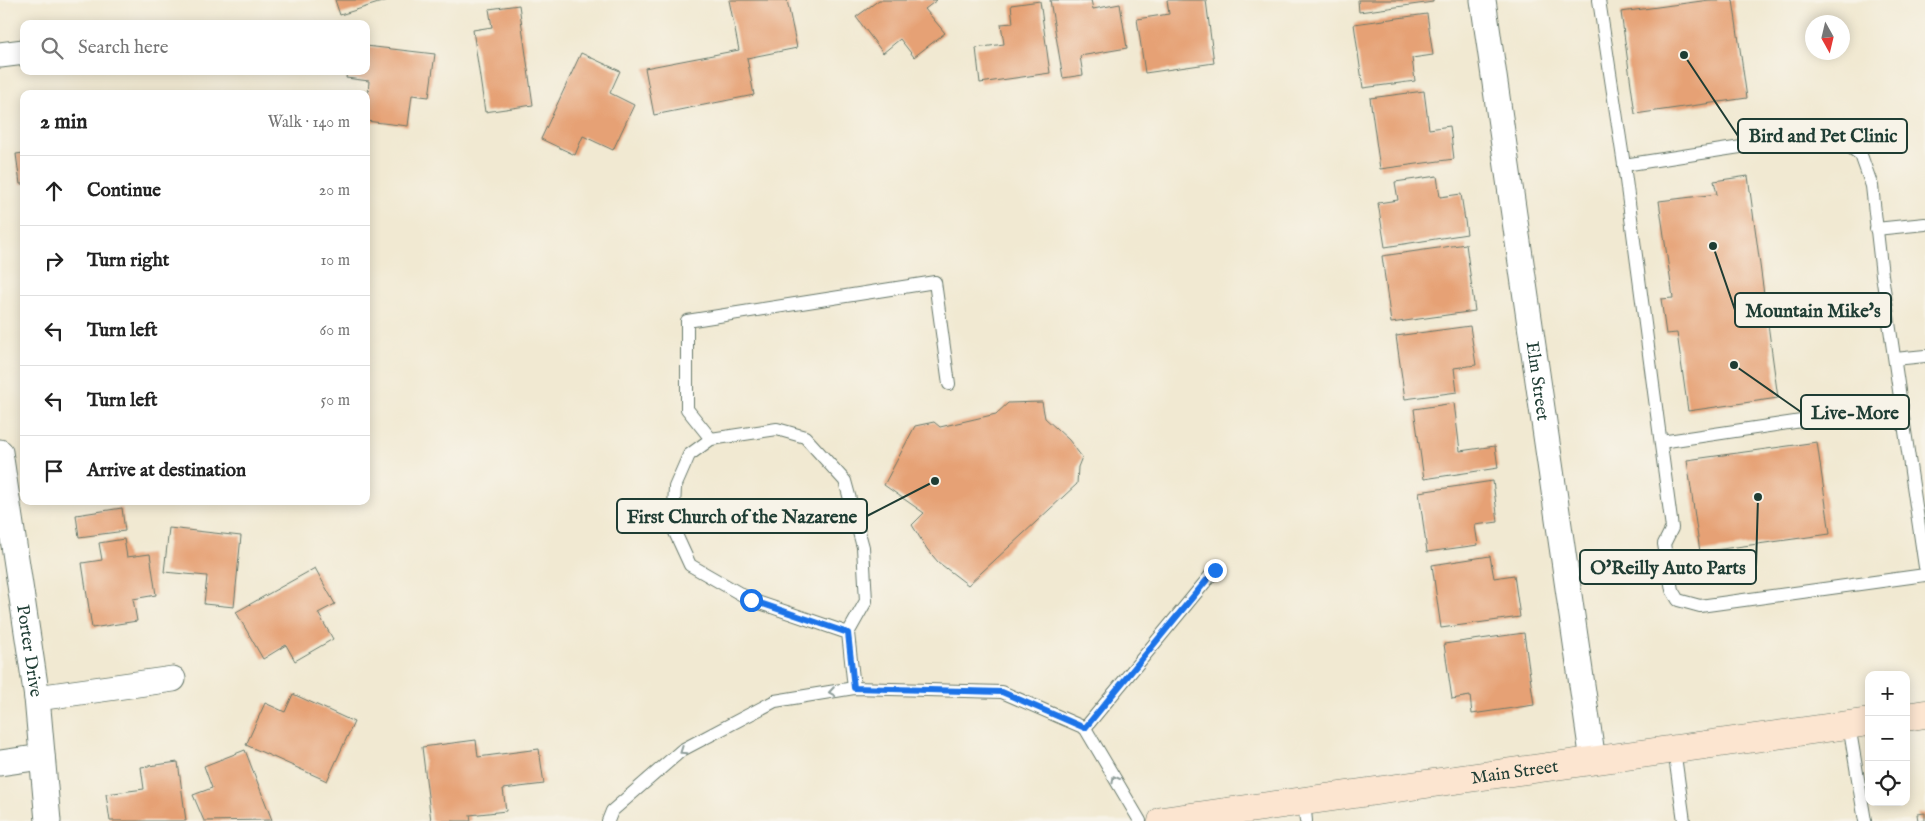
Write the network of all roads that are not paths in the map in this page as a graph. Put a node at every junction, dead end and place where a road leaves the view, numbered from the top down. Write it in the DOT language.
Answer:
graph roads {
  1 [pos="1484,0"];
  2 [pos="1600,0"];
  3 [pos="20,53"];
  4 [pos="0,56"];
  5 [pos="1624,165"];
  6 [pos="1925,224"];
  7 [pos="1876,229"];
  8 [pos="1925,356"];
  9 [pos="1895,359"];
  10 [pos="949,384"];
  11 [pos="1902,406"];
  12 [pos="712,439"];
  13 [pos="1661,442"];
  14 [pos="0,452"];
  15 [pos="1925,567"];
  16 [pos="1215,570"];
  17 [pos="1925,575"];
  18 [pos="848,633"];
  19 [pos="173,679"];
  20 [pos="854,688"];
  21 [pos="37,698"];
  22 [pos="1925,714"];
  23 [pos="1910,716"];
  24 [pos="1859,724"];
  25 [pos="1085,728"];
  26 [pos="1674,749"];
  27 [pos="42,757"];
  28 [pos="1594,761"];
  29 [pos="0,763"];
  30 [pos="1305,811"];
  31 [pos="48,821"];
  32 [pos="608,821"];
  33 [pos="1140,821"];
  34 [pos="1162,821"];
  35 [pos="1684,821"];
  36 [pos="1865,821"];
  1 -- 28 [label="street, Elm Street"];
  2 -- 5 [label="lane"];
  3 -- 4 [label="street"];
  5 -- 7 [label="lane"];
  5 -- 13 [label="lane"];
  6 -- 7 [label="lane"];
  7 -- 9 [label="lane"];
  8 -- 9 [label="lane"];
  9 -- 11 [label="lane"];
  10 -- 12 [label="lane"];
  11 -- 13 [label="lane"];
  11 -- 15 [label="lane"];
  12 -- 18 [label="lane"];
  12 -- 18 [label="lane"];
  13 -- 17 [label="lane"];
  14 -- 21 [label="street, Porter Drive"];
  16 -- 25 [label="lane"];
  18 -- 20 [label="lane"];
  19 -- 21 [label="street"];
  20 -- 25 [label="lane"];
  20 -- 32 [label="lane, one-way"];
  21 -- 27 [label="street, Porter Drive"];
  22 -- 23 [label="street"];
  24 -- 26 [label="street, Main Street"];
  24 -- 36 [label="lane"];
  33 -- 25 [label="lane, one-way"];
  26 -- 28 [label="street, Main Street"];
  26 -- 35 [label="lane"];
  27 -- 29 [label="street"];
  27 -- 31 [label="street, Porter Drive"];
  28 -- 30 [label="street, Main Street"];
  30 -- 34 [label="street, Main Street"];
}
